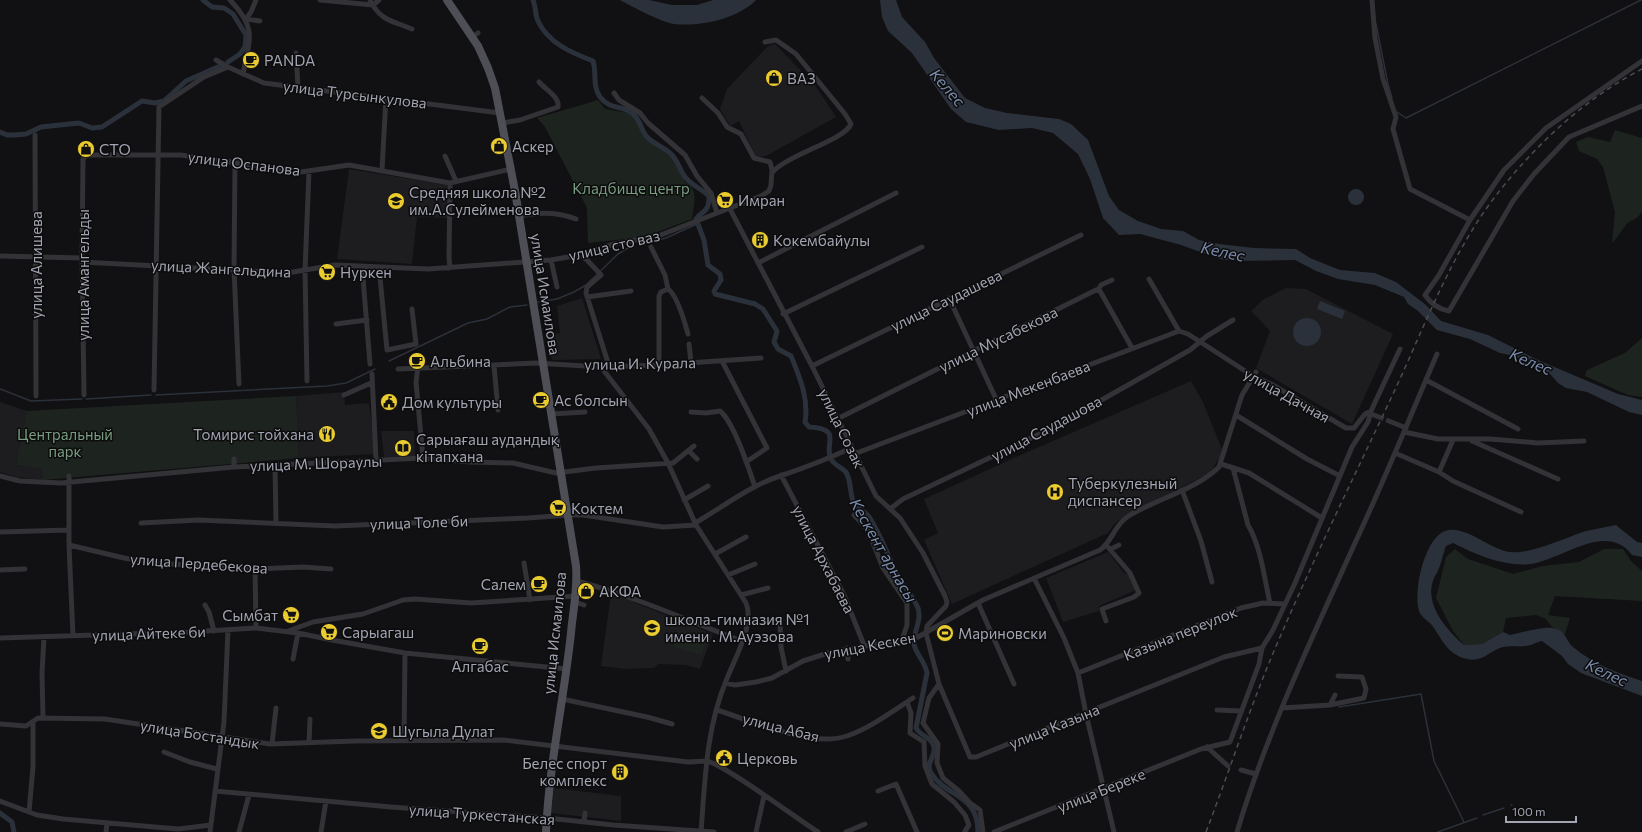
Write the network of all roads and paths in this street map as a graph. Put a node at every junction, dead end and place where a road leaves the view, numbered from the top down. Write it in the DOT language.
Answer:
graph roads {
  1 [pos="230,0"];
  2 [pos="256,0"];
  3 [pos="320,0"];
  4 [pos="380,0"];
  5 [pos="447,0"];
  6 [pos="1372,0"];
  7 [pos="372,3"];
  8 [pos="246,19"];
  9 [pos="260,21"];
  10 [pos="412,29"];
  11 [pos="765,42"];
  12 [pos="296,53"];
  13 [pos="216,60"];
  14 [pos="1642,61"];
  15 [pos="228,68"];
  16 [pos="243,74"];
  17 [pos="539,82"];
  18 [pos="298,87"];
  19 [pos="614,93"];
  20 [pos="386,97"];
  21 [pos="702,98"];
  22 [pos="1642,106"];
  23 [pos="500,113"];
  24 [pos="502,123"];
  25 [pos="36,135"];
  26 [pos="158,154"];
  27 [pos="85,156"];
  28 [pos="445,156"];
  29 [pos="235,164"];
  30 [pos="511,169"];
  31 [pos="382,170"];
  32 [pos="309,171"];
  33 [pos="772,173"];
  34 [pos="456,181"];
  35 [pos="450,183"];
  36 [pos="896,193"];
  37 [pos="730,209"];
  38 [pos="717,213"];
  39 [pos="519,216"];
  40 [pos="576,219"];
  41 [pos="1470,220"];
  42 [pos="1081,235"];
  43 [pos="651,247"];
  44 [pos="922,247"];
  45 [pos="579,255"];
  46 [pos="0,256"];
  47 [pos="37,257"];
  48 [pos="82,260"];
  49 [pos="551,260"];
  50 [pos="527,262"];
  51 [pos="758,263"];
  52 [pos="157,265"];
  53 [pos="362,266"];
  54 [pos="379,267"];
  55 [pos="450,268"];
  56 [pos="234,269"];
  57 [pos="305,270"];
  58 [pos="1149,279"];
  59 [pos="1112,280"];
  60 [pos="557,287"];
  61 [pos="668,289"];
  62 [pos="1098,290"];
  63 [pos="631,291"];
  64 [pos="587,297"];
  65 [pos="948,298"];
  66 [pos="412,308"];
  67 [pos="784,314"];
  68 [pos="367,320"];
  69 [pos="1233,320"];
  70 [pos="336,324"];
  71 [pos="1179,331"];
  72 [pos="688,334"];
  73 [pos="1200,342"];
  74 [pos="689,344"];
  75 [pos="1132,348"];
  76 [pos="1400,349"];
  77 [pos="973,351"];
  78 [pos="1437,354"];
  79 [pos="761,358"];
  80 [pos="722,361"];
  81 [pos="691,363"];
  82 [pos="370,364"];
  83 [pos="542,364"];
  84 [pos="494,365"];
  85 [pos="659,365"];
  86 [pos="601,366"];
  87 [pos="609,366"];
  88 [pos="812,366"];
  89 [pos="418,367"];
  90 [pos="398,368"];
  91 [pos="372,374"];
  92 [pos="1254,374"];
  93 [pos="1426,380"];
  94 [pos="307,381"];
  95 [pos="371,382"];
  96 [pos="239,384"];
  97 [pos="154,390"];
  98 [pos="84,394"];
  99 [pos="344,395"];
  100 [pos="36,396"];
  101 [pos="997,401"];
  102 [pos="498,410"];
  103 [pos="585,412"];
  104 [pos="691,412"];
  105 [pos="1371,413"];
  106 [pos="551,414"];
  107 [pos="1236,415"];
  108 [pos="1379,417"];
  109 [pos="837,419"];
  110 [pos="1389,421"];
  111 [pos="1518,429"];
  112 [pos="1405,430"];
  113 [pos="1452,440"];
  114 [pos="1469,440"];
  115 [pos="1584,441"];
  116 [pos="694,446"];
  117 [pos="851,448"];
  118 [pos="689,451"];
  119 [pos="1395,453"];
  120 [pos="854,454"];
  121 [pos="423,458"];
  122 [pos="234,459"];
  123 [pos="697,459"];
  124 [pos="376,460"];
  125 [pos="746,462"];
  126 [pos="668,463"];
  127 [pos="1221,464"];
  128 [pos="276,465"];
  129 [pos="234,467"];
  130 [pos="1233,468"];
  131 [pos="560,472"];
  132 [pos="1439,472"];
  133 [pos="781,475"];
  134 [pos="0,476"];
  135 [pos="69,476"];
  136 [pos="1340,476"];
  137 [pos="1558,479"];
  138 [pos="70,483"];
  139 [pos="708,486"];
  140 [pos="755,487"];
  141 [pos="1182,490"];
  142 [pos="684,500"];
  143 [pos="890,508"];
  144 [pos="1521,512"];
  145 [pos="568,515"];
  146 [pos="854,515"];
  147 [pos="1322,518"];
  148 [pos="276,522"];
  149 [pos="141,523"];
  150 [pos="695,524"];
  151 [pos="69,530"];
  152 [pos="0,532"];
  153 [pos="746,537"];
  154 [pos="69,545"];
  155 [pos="1119,545"];
  156 [pos="1109,547"];
  157 [pos="715,554"];
  158 [pos="524,563"];
  159 [pos="755,564"];
  160 [pos="25,569"];
  161 [pos="255,569"];
  162 [pos="331,569"];
  163 [pos="0,570"];
  164 [pos="728,575"];
  165 [pos="1034,578"];
  166 [pos="577,581"];
  167 [pos="1212,582"];
  168 [pos="768,588"];
  169 [pos="741,596"];
  170 [pos="575,599"];
  171 [pos="530,600"];
  172 [pos="978,603"];
  173 [pos="1270,603"];
  174 [pos="1284,604"];
  175 [pos="205,605"];
  176 [pos="584,606"];
  177 [pos="1106,621"];
  178 [pos="780,622"];
  179 [pos="256,628"];
  180 [pos="228,630"];
  181 [pos="214,631"];
  182 [pos="287,631"];
  183 [pos="298,633"];
  184 [pos="712,633"];
  185 [pos="926,633"];
  186 [pos="722,634"];
  187 [pos="73,636"];
  188 [pos="44,637"];
  189 [pos="0,638"];
  190 [pos="742,641"];
  191 [pos="899,641"];
  192 [pos="864,645"];
  193 [pos="847,648"];
  194 [pos="1262,648"];
  195 [pos="405,653"];
  196 [pos="293,659"];
  197 [pos="848,659"];
  198 [pos="567,669"];
  199 [pos="786,671"];
  200 [pos="1078,673"];
  201 [pos="1338,676"];
  202 [pos="725,683"];
  203 [pos="939,684"];
  204 [pos="1014,684"];
  205 [pos="1335,696"];
  206 [pos="913,698"];
  207 [pos="562,699"];
  208 [pos="907,702"];
  209 [pos="1330,705"];
  210 [pos="276,708"];
  211 [pos="1282,708"];
  212 [pos="717,710"];
  213 [pos="1217,710"];
  214 [pos="1241,711"];
  215 [pos="1086,714"];
  216 [pos="43,718"];
  217 [pos="310,719"];
  218 [pos="32,722"];
  219 [pos="0,724"];
  220 [pos="672,724"];
  221 [pos="222,738"];
  222 [pos="404,741"];
  223 [pos="309,743"];
  224 [pos="272,744"];
  225 [pos="554,745"];
  226 [pos="1207,747"];
  227 [pos="164,752"];
  228 [pos="706,761"];
  229 [pos="1228,766"];
  230 [pos="217,769"];
  231 [pos="1241,770"];
  232 [pos="1256,774"];
  233 [pos="1103,788"];
  234 [pos="215,791"];
  235 [pos="878,791"];
  236 [pos="249,794"];
  237 [pos="764,796"];
  238 [pos="0,801"];
  239 [pos="326,801"];
  240 [pos="29,812"];
  241 [pos="585,813"];
  242 [pos="547,818"];
  243 [pos="107,822"];
  244 [pos="584,822"];
  245 [pos="865,824"];
  246 [pos="211,826"];
  247 [pos="814,831"];
  248 [pos="106,832"];
  249 [pos="210,832"];
  250 [pos="239,832"];
  251 [pos="321,832"];
  252 [pos="546,832"];
  253 [pos="701,832"];
  254 [pos="714,832"];
  255 [pos="756,832"];
  256 [pos="846,832"];
  257 [pos="917,832"];
  258 [pos="964,832"];
  259 [pos="983,832"];
  260 [pos="994,832"];
  261 [pos="1114,832"];
  262 [pos="1237,832"];
  1 -- 8 [label="street"];
  2 -- 8 [label="street"];
  3 -- 7 [label="street"];
  4 -- 7 [label="street"];
  5 -- 23 [label="main road, улица Исмаилова"];
  6 -- 41 [label="street"];
  7 -- 10 [label="street"];
  8 -- 9 [label="street"];
  8 -- 16 [label="street"];
  11 -- 33 [label="street"];
  12 -- 18 [label="street"];
  13 -- 15 [label="street, улица Турсынкулова"];
  14 -- 41 [label="street"];
  15 -- 16 [label="street, улица Турсынкулова"];
  15 -- 26 [label="street"];
  16 -- 18 [label="street, улица Турсынкулова"];
  17 -- 24 [label="street"];
  18 -- 20 [label="street, улица Турсынкулова"];
  19 -- 38 [label="street"];
  20 -- 23 [label="street, улица Турсынкулова"];
  20 -- 31 [label="street"];
  21 -- 33 [label="street"];
  22 -- 41 [label="street"];
  23 -- 24 [label="main road, улица Исмаилова"];
  24 -- 30 [label="main road, улица Исмаилова"];
  25 -- 47 [label="street, улица Алишева"];
  26 -- 27 [label="street, улица Оспанова"];
  26 -- 29 [label="street, улица Оспанова"];
  26 -- 52 [label="street"];
  27 -- 48 [label="street, улица Амангельды"];
  28 -- 34 [label="street"];
  29 -- 32 [label="street, улица Оспанова"];
  29 -- 56 [label="street"];
  30 -- 34 [label="street, улица Оспанова"];
  30 -- 39 [label="main road, улица Исмаилова"];
  31 -- 32 [label="street, улица Оспанова"];
  31 -- 35 [label="street, улица Оспанова"];
  32 -- 57 [label="street"];
  33 -- 37 [label="street, улица сто ваз"];
  34 -- 35 [label="street, улица Оспанова"];
  35 -- 55 [label="street"];
  36 -- 51 [label="street"];
  37 -- 38 [label="street, улица сто ваз"];
  37 -- 51 [label="street, улица Созак"];
  38 -- 45 [label="street, улица сто ваз"];
  39 -- 40 [label="street"];
  39 -- 50 [label="main road, улица Исмаилова"];
  42 -- 65 [label="street, улица Саудашева"];
  43 -- 61 [label="street"];
  44 -- 67 [label="street"];
  45 -- 49 [label="street, улица сто ваз"];
  45 -- 64 [label="street"];
  46 -- 47 [label="street, улица Жангельдина"];
  47 -- 48 [label="street, улица Жангельдина"];
  47 -- 100 [label="street, улица Алишева"];
  48 -- 52 [label="street, улица Жангельдина"];
  48 -- 98 [label="street, улица Амангельды"];
  49 -- 50 [label="street, улица сто ваз"];
  49 -- 60 [label="street"];
  50 -- 55 [label="street, улица Жангельдина"];
  50 -- 83 [label="main road, улица Исмаилова"];
  51 -- 67 [label="street, улица Созак"];
  52 -- 56 [label="street, улица Жангельдина"];
  52 -- 97 [label="street"];
  53 -- 54 [label="street, улица Жангельдина"];
  53 -- 57 [label="street, улица Жангельдина"];
  53 -- 68 [label="street"];
  54 -- 55 [label="street, улица Жангельдина"];
  54 -- 66 [label="street"];
  56 -- 57 [label="street, улица Жангельдина"];
  56 -- 96 [label="street"];
  57 -- 94 [label="street"];
  58 -- 71 [label="street"];
  59 -- 62 [label="street, улица Мусабекова"];
  61 -- 72 [label="street"];
  61 -- 85 [label="street"];
  62 -- 75 [label="street"];
  62 -- 77 [label="street, улица Мусабекова"];
  63 -- 64 [label="street"];
  64 -- 87 [label="street"];
  65 -- 77 [label="street"];
  65 -- 88 [label="street, улица Саудашева"];
  67 -- 88 [label="street, улица Созак"];
  68 -- 70 [label="street"];
  68 -- 82 [label="street"];
  69 -- 73 [label="street, улица Саудашова"];
  71 -- 73 [label="street"];
  71 -- 75 [label="street, улица Мекенбаева"];
  73 -- 92 [label="street, улица Дачная"];
  73 -- 143 [label="street, улица Саудашова"];
  74 -- 81 [label="street"];
  75 -- 101 [label="street, улица Мекенбаева"];
  76 -- 105 [label="street"];
  77 -- 101 [label="street"];
  77 -- 109 [label="street, улица Мусабекова"];
  78 -- 93 [label="street"];
  79 -- 80 [label="street, улица И. Курала"];
  80 -- 81 [label="street, улица И. Курала"];
  80 -- 125 [label="street"];
  81 -- 85 [label="street, улица И. Курала"];
  83 -- 84 [label="street, улица И. Курала"];
  83 -- 86 [label="street, улица И. Курала"];
  83 -- 106 [label="main road, улица Исмаилова"];
  84 -- 89 [label="street, улица И. Курала"];
  84 -- 102 [label="street"];
  85 -- 87 [label="street, улица И. Курала"];
  86 -- 87 [label="street, улица И. Курала"];
  86 -- 126 [label="street"];
  88 -- 109 [label="street, улица Созак"];
  89 -- 90 [label="street, улица И. Курала"];
  89 -- 121 [label="street"];
  91 -- 95 [label="street"];
  92 -- 105 [label="street, улица Дачная"];
  92 -- 107 [label="street"];
  93 -- 111 [label="street"];
  93 -- 112 [label="street"];
  95 -- 99 [label="street"];
  95 -- 124 [label="street"];
  101 -- 120 [label="street, улица Мекенбаева"];
  103 -- 106 [label="street"];
  104 -- 125 [label="street"];
  105 -- 108 [label="street"];
  105 -- 136 [label="street"];
  106 -- 131 [label="main road, улица Исмаилова"];
  107 -- 127 [label="street"];
  107 -- 136 [label="street"];
  109 -- 117 [label="street, улица Созак"];
  110 -- 112 [label="street"];
  112 -- 113 [label="street"];
  112 -- 119 [label="street"];
  113 -- 114 [label="street"];
  113 -- 132 [label="street"];
  114 -- 115 [label="street"];
  114 -- 137 [label="street"];
  116 -- 118 [label="street"];
  117 -- 120 [label="street, улица Созак"];
  117 -- 133 [label="street, улица Толе би"];
  118 -- 123 [label="street"];
  118 -- 126 [label="street"];
  119 -- 132 [label="street"];
  119 -- 211 [label="street"];
  120 -- 143 [label="street, улица Созак"];
  121 -- 124 [label="street, улица М. Шораулы"];
  121 -- 131 [label="street, улица М. Шораулы"];
  122 -- 129 [label="street"];
  124 -- 128 [label="street, улица М. Шораулы"];
  125 -- 140 [label="street"];
  126 -- 131 [label="street, улица М. Шораулы"];
  126 -- 142 [label="street"];
  127 -- 130 [label="street"];
  127 -- 141 [label="street"];
  128 -- 129 [label="street, улица М. Шораулы"];
  128 -- 148 [label="street"];
  129 -- 138 [label="street, улица М. Шораулы"];
  130 -- 147 [label="street"];
  130 -- 173 [label="street"];
  131 -- 145 [label="main road, улица Исмаилова"];
  132 -- 144 [label="street"];
  133 -- 140 [label="street, улица Толе би"];
  133 -- 192 [label="street, улица Архабаева"];
  134 -- 138 [label="street, улица М. Шораулы"];
  135 -- 138 [label="street"];
  136 -- 147 [label="street"];
  138 -- 151 [label="street"];
  139 -- 142 [label="street"];
  140 -- 150 [label="street, улица Толе би"];
  141 -- 156 [label="street"];
  141 -- 167 [label="street"];
  142 -- 150 [label="street"];
  143 -- 185 [label="street, улица Созак"];
  145 -- 148 [label="street, улица Толе би"];
  145 -- 150 [label="street, улица Толе би"];
  145 -- 166 [label="main road, улица Исмаилова"];
  146 -- 191 [label="street"];
  147 -- 174 [label="street"];
  148 -- 149 [label="street, улица Толе би"];
  150 -- 157 [label="street"];
  151 -- 152 [label="street"];
  151 -- 154 [label="street"];
  153 -- 157 [label="street"];
  154 -- 161 [label="street, улица Пердебекова"];
  154 -- 187 [label="street"];
  155 -- 156 [label="street, улица Кескен"];
  156 -- 165 [label="street, улица Кескен"];
  156 -- 177 [label="street"];
  157 -- 164 [label="street"];
  158 -- 171 [label="street"];
  159 -- 164 [label="street"];
  160 -- 163 [label="street"];
  161 -- 162 [label="street, улица Пердебекова"];
  161 -- 179 [label="street"];
  164 -- 169 [label="street"];
  165 -- 172 [label="street, улица Кескен"];
  165 -- 200 [label="street"];
  166 -- 170 [label="main road, улица Исмаилова"];
  166 -- 186 [label="street"];
  168 -- 169 [label="street"];
  169 -- 190 [label="street"];
  170 -- 171 [label="street"];
  170 -- 176 [label="street"];
  170 -- 198 [label="main road, улица Исмаилова"];
  171 -- 182 [label="street"];
  172 -- 185 [label="street, улица Кескен"];
  172 -- 204 [label="street"];
  173 -- 174 [label="street, Казына переулок"];
  173 -- 200 [label="street, Казына переулок"];
  174 -- 194 [label="street"];
  175 -- 181 [label="street"];
  178 -- 199 [label="street"];
  179 -- 180 [label="street, улица Айтеке би"];
  179 -- 182 [label="street, улица Айтеке би"];
  180 -- 181 [label="street, улица Айтеке би"];
  180 -- 221 [label="street"];
  181 -- 187 [label="street, улица Айтеке би"];
  182 -- 183 [label="street, улица Айтеке би"];
  183 -- 195 [label="street, улица Айтеке би"];
  183 -- 196 [label="street"];
  184 -- 186 [label="street"];
  185 -- 191 [label="street, улица Кескен"];
  185 -- 203 [label="street, улица Казына"];
  186 -- 190 [label="street"];
  187 -- 188 [label="street, улица Айтеке би"];
  188 -- 189 [label="street, улица Айтеке би"];
  188 -- 216 [label="street"];
  190 -- 202 [label="street"];
  191 -- 192 [label="street, улица Кескен"];
  192 -- 193 [label="street, улица Кескен"];
  193 -- 197 [label="street"];
  193 -- 199 [label="street, улица Кескен"];
  194 -- 214 [label="street"];
  194 -- 215 [label="street, улица Казына"];
  195 -- 198 [label="street, улица Айтеке би"];
  195 -- 222 [label="street"];
  198 -- 207 [label="main road, улица Исмаилова"];
  199 -- 202 [label="street, улица Кескен"];
  200 -- 215 [label="street"];
  201 -- 209 [label="street"];
  202 -- 212 [label="street"];
  203 -- 215 [label="street, улица Казына"];
  203 -- 259 [label="street"];
  205 -- 209 [label="street"];
  206 -- 208 [label="street, улица Абая"];
  207 -- 220 [label="street"];
  207 -- 225 [label="main road, улица Исмаилова"];
  208 -- 212 [label="street, улица Абая"];
  208 -- 258 [label="street"];
  209 -- 211 [label="street"];
  210 -- 224 [label="street"];
  211 -- 232 [label="street"];
  212 -- 228 [label="street"];
  213 -- 214 [label="street"];
  214 -- 226 [label="street, улица Береке"];
  215 -- 233 [label="street"];
  216 -- 218 [label="street, улица Бостандык"];
  216 -- 221 [label="street, улица Бостандык"];
  217 -- 223 [label="street"];
  218 -- 219 [label="street, улица Бостандык"];
  218 -- 240 [label="street"];
  221 -- 224 [label="street, улица Бостандык"];
  221 -- 230 [label="street"];
  222 -- 223 [label="street, улица Бостандык"];
  222 -- 225 [label="street, улица Бостандык"];
  223 -- 224 [label="street, улица Бостандык"];
  225 -- 228 [label="street, улица Бостандык"];
  225 -- 242 [label="main road, улица Исмаилова"];
  226 -- 229 [label="street"];
  226 -- 233 [label="street, улица Береке"];
  227 -- 230 [label="street"];
  228 -- 237 [label="street"];
  228 -- 253 [label="street"];
  230 -- 234 [label="street"];
  231 -- 232 [label="street"];
  232 -- 262 [label="street"];
  233 -- 260 [label="street, улица Береке"];
  233 -- 261 [label="street"];
  234 -- 236 [label="street, улица Туркестанская"];
  234 -- 246 [label="street"];
  235 -- 257 [label="street"];
  236 -- 239 [label="street, улица Туркестанская"];
  236 -- 250 [label="street"];
  237 -- 247 [label="street"];
  237 -- 255 [label="street"];
  238 -- 240 [label="street"];
  239 -- 242 [label="street, улица Туркестанская"];
  239 -- 251 [label="street"];
  240 -- 243 [label="street"];
  241 -- 244 [label="street"];
  242 -- 244 [label="street, улица Туркестанская"];
  242 -- 252 [label="main road, улица Исмаилова"];
  243 -- 246 [label="street"];
  243 -- 248 [label="street"];
  244 -- 253 [label="street, улица Туркестанская"];
  245 -- 256 [label="street"];
  246 -- 249 [label="street"];
  253 -- 254 [label="street, улица Туркестанская"];
}
